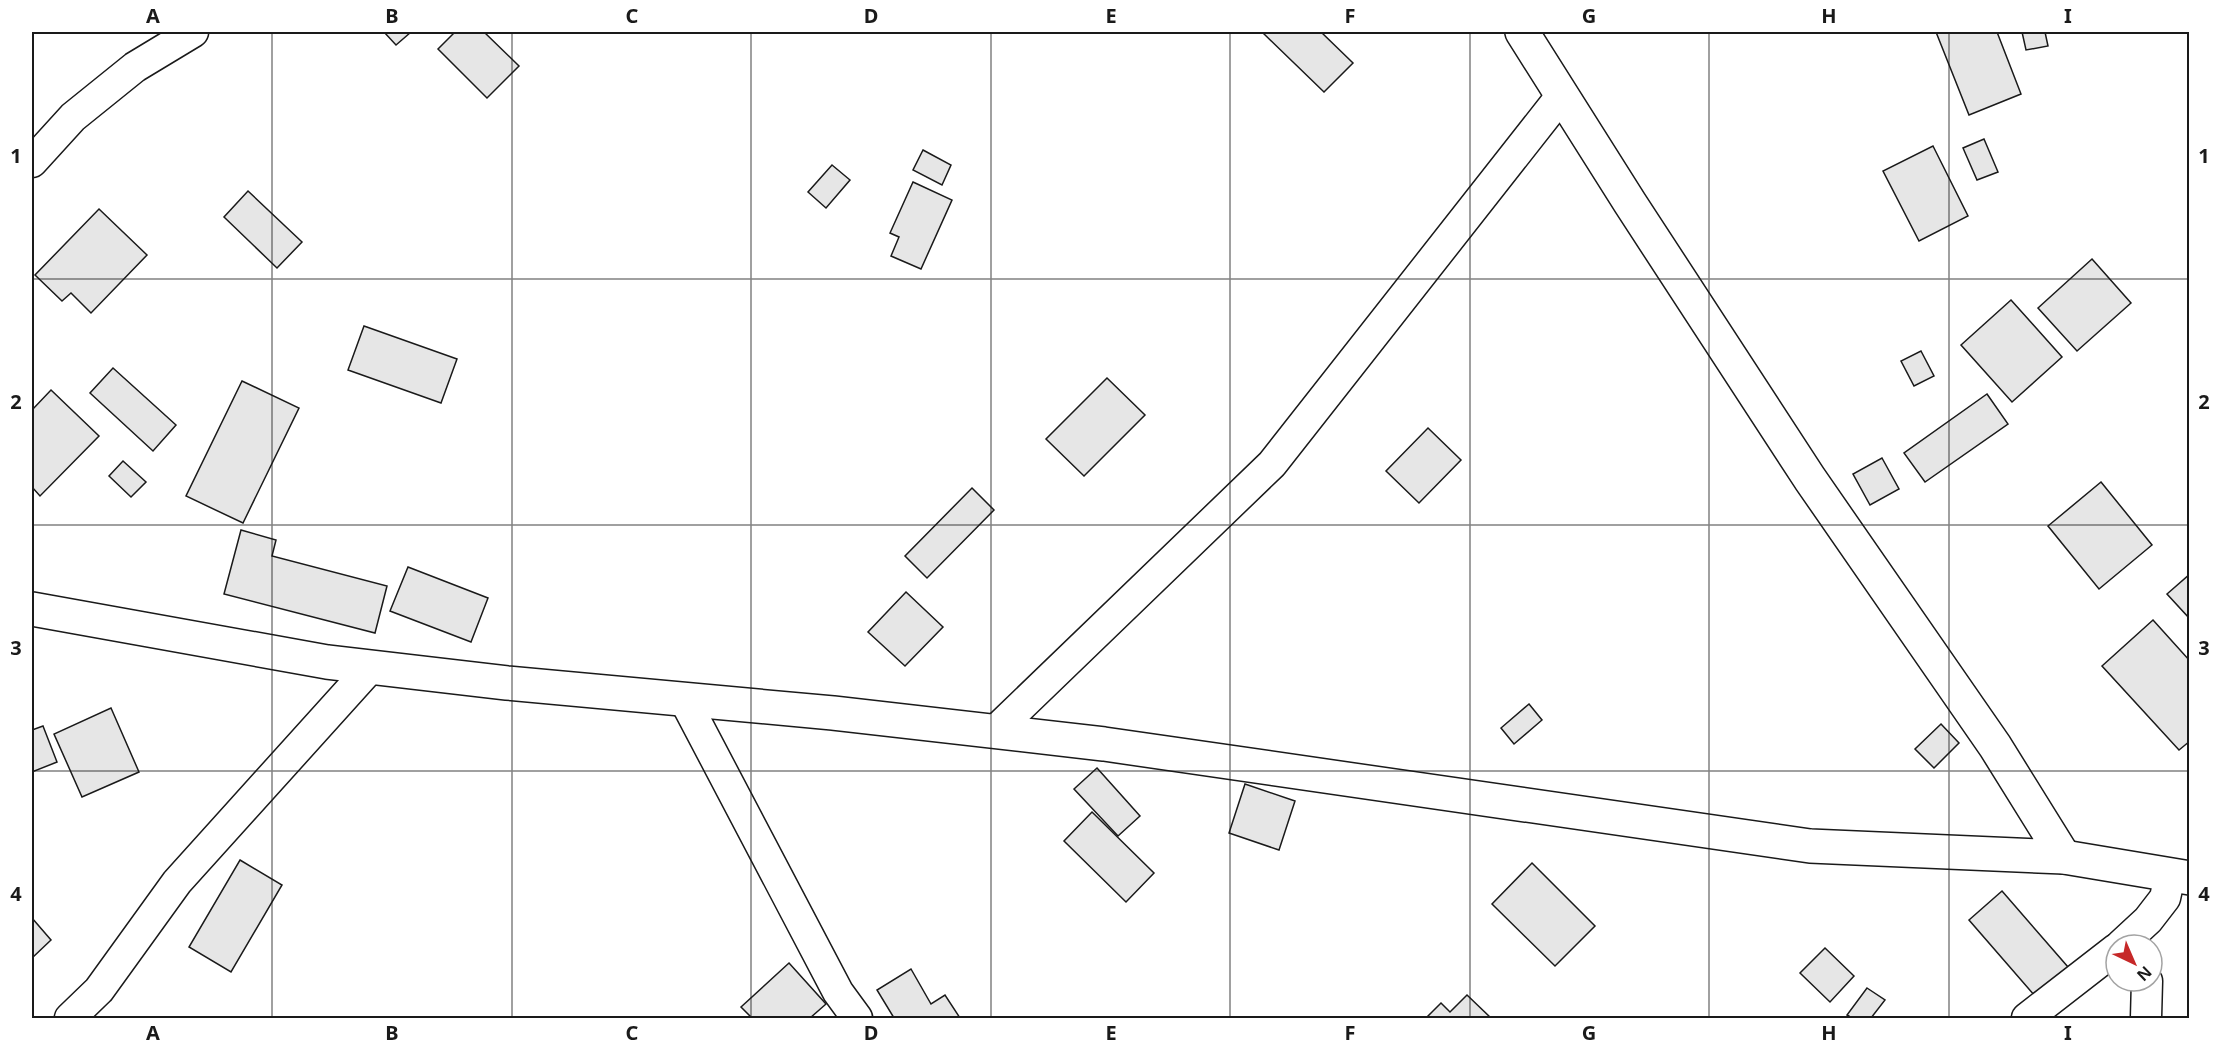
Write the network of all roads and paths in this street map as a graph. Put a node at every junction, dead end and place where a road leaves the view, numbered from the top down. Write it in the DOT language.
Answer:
graph roads {
  1 [pos="193,32"];
  2 [pos="1522,32"];
  3 [pos="1562,95"];
  4 [pos="32,162"];
  5 [pos="32,609"];
  6 [pos="371,667"];
  7 [pos="684,699"];
  8 [pos="994,732"];
  9 [pos="2064,857"];
  10 [pos="2180,877"];
  11 [pos="2148,932"];
  12 [pos="2104,958"];
  13 [pos="2147,993"];
  14 [pos="69,1018"];
  15 [pos="857,1018"];
  16 [pos="2027,1018"];
  17 [pos="2146,1018"];
  1 -- 4 [label="street"];
  2 -- 3 [label="main road"];
  3 -- 8 [label="street"];
  3 -- 9 [label="main road"];
  5 -- 6 [label="main road"];
  6 -- 7 [label="main road"];
  6 -- 14 [label="street"];
  7 -- 8 [label="main road"];
  7 -- 15 [label="street"];
  8 -- 9 [label="main road"];
  9 -- 10 [label="main road"];
  10 -- 11 [label="street"];
  12 -- 16 [label="street"];
  13 -- 17 [label="street"];
}
